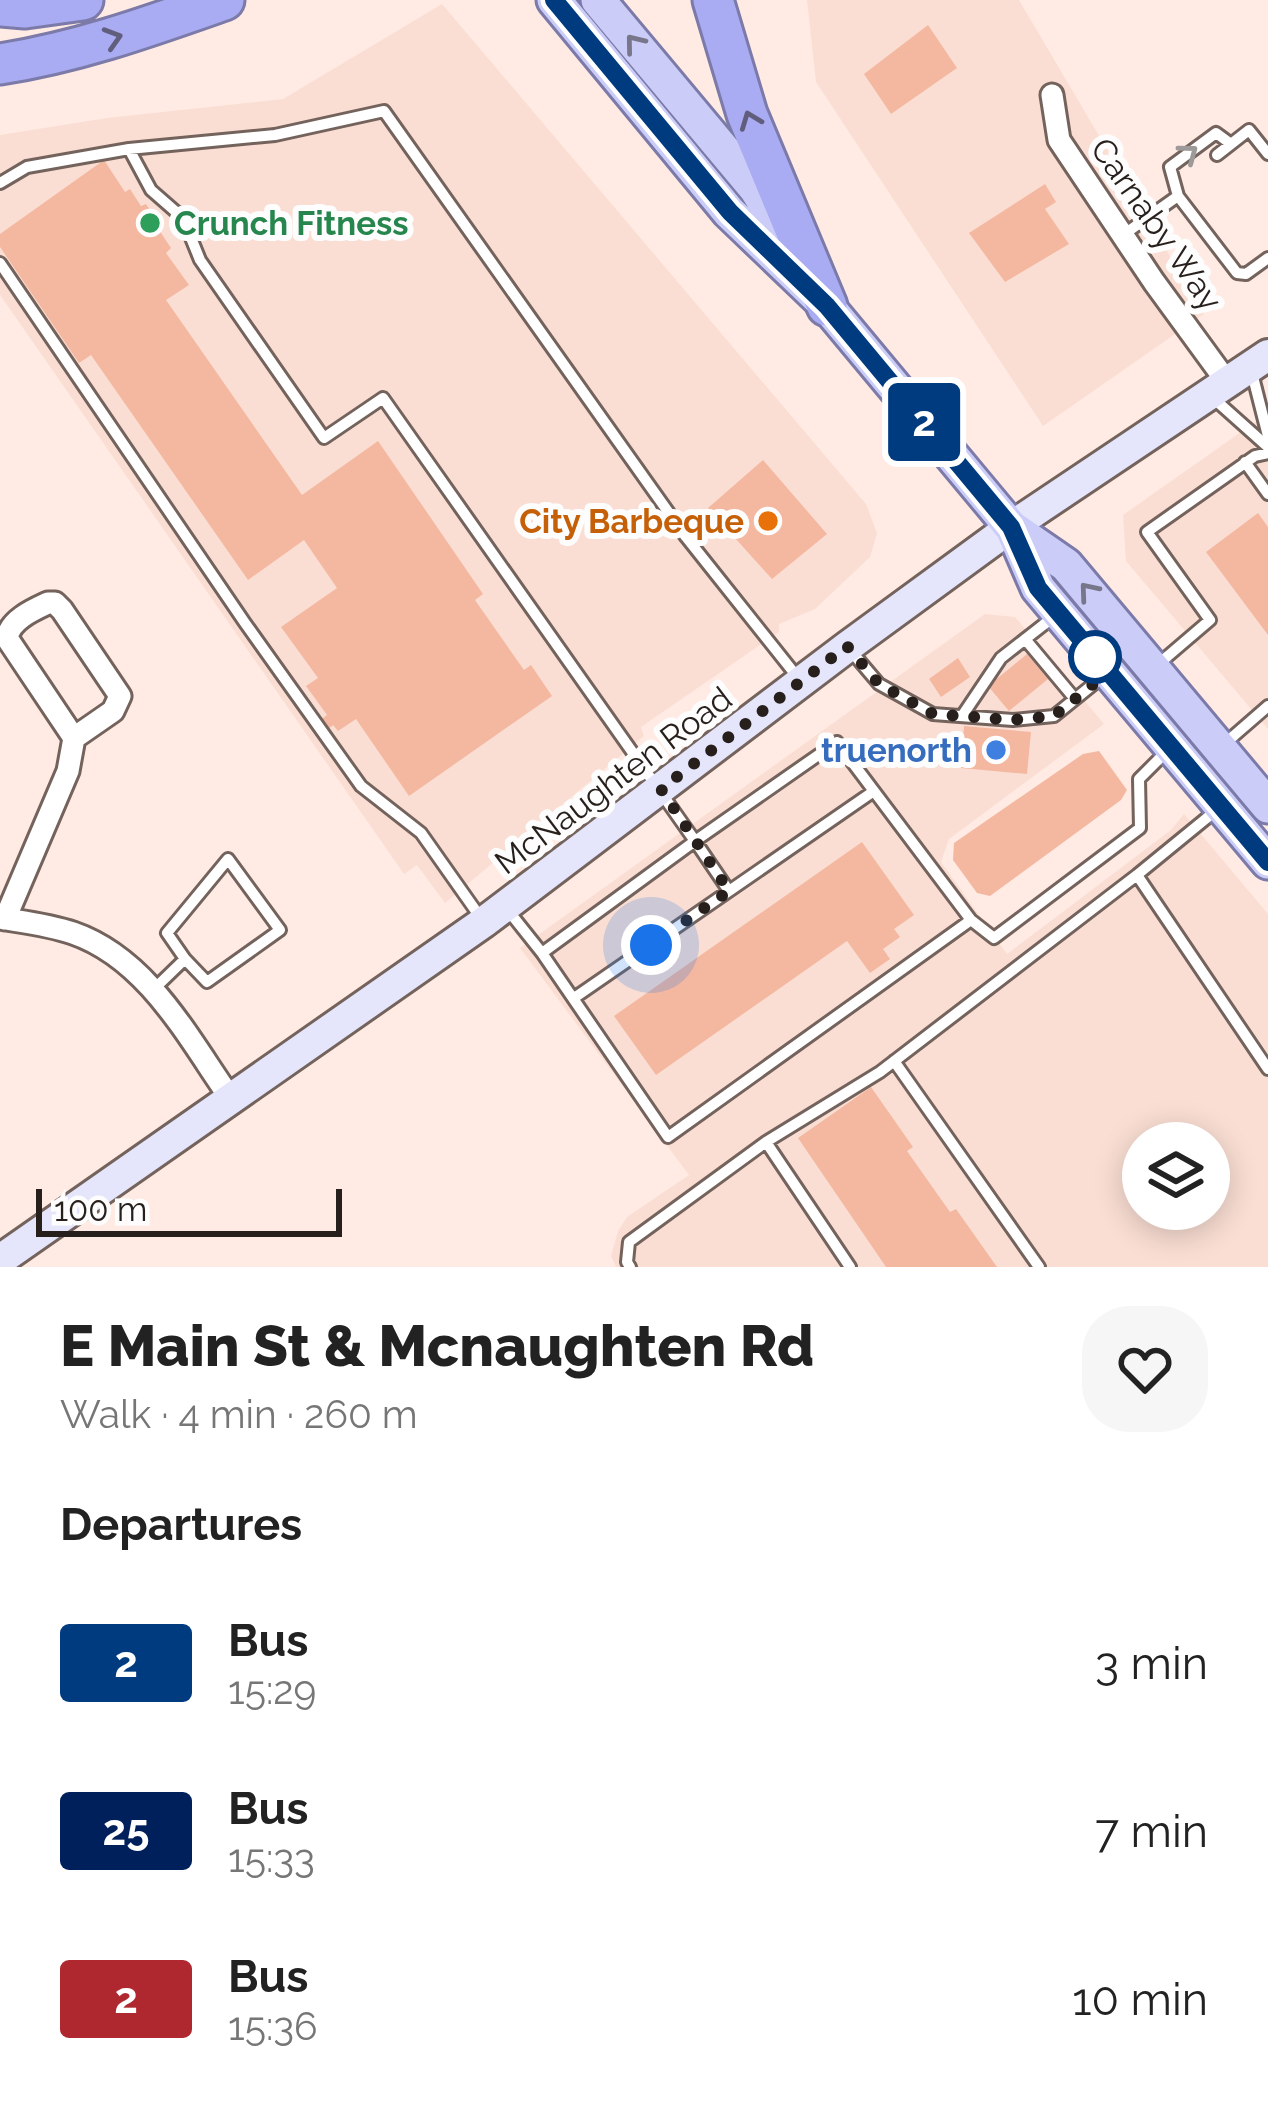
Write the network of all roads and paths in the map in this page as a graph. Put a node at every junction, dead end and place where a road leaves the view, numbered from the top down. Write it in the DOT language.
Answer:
graph roads {
  1 [pos="83,0"];
  2 [pos="224,0"];
  3 [pos="554,0"];
  4 [pos="598,0"];
  5 [pos="713,0"];
  6 [pos="0,6"];
  7 [pos="0,64"];
  8 [pos="1052,95"];
  9 [pos="1231,144"];
  10 [pos="128,149"];
  11 [pos="1268,154"];
  12 [pos="1217,155"];
  13 [pos="0,183"];
  14 [pos="1178,196"];
  15 [pos="1123,235"];
  16 [pos="1268,258"];
  17 [pos="0,263"];
  18 [pos="827,306"];
  19 [pos="1239,374"];
  20 [pos="1268,436"];
  21 [pos="1268,450"];
  22 [pos="1246,462"];
  23 [pos="1268,494"];
  24 [pos="1011,527"];
  25 [pos="1058,613"];
  26 [pos="1025,639"];
  27 [pos="847,646"];
  28 [pos="1153,668"];
  29 [pos="1108,672"];
  30 [pos="801,682"];
  31 [pos="1075,699"];
  32 [pos="1268,706"];
  33 [pos="962,716"];
  34 [pos="74,738"];
  35 [pos="1171,747"];
  36 [pos="1220,748"];
  37 [pos="661,789"];
  38 [pos="874,791"];
  39 [pos="1221,806"];
  40 [pos="1268,806"];
  41 [pos="695,841"];
  42 [pos="1268,862"];
  43 [pos="1137,875"];
  44 [pos="729,891"];
  45 [pos="495,915"];
  46 [pos="3,918"];
  47 [pos="971,920"];
  48 [pos="542,953"];
  49 [pos="185,959"];
  50 [pos="153,990"];
  51 [pos="574,998"];
  52 [pos="894,1061"];
  53 [pos="1268,1069"];
  54 [pos="231,1099"];
  55 [pos="766,1142"];
  56 [pos="0,1260"];
  57 [pos="630,1267"];
  58 [pos="850,1267"];
  59 [pos="1039,1267"];
  1 -- 6 [label="highway"];
  7 -- 2 [label="highway, one-way"];
  3 -- 18 [label="main road"];
  18 -- 4 [label="main road, one-way"];
  18 -- 5 [label="highway, one-way"];
  8 -- 15 [label="street, Carnaby Way"];
  9 -- 11 [label="lane"];
  9 -- 12 [label="lane"];
  14 -- 9 [label="lane, one-way"];
  10 -- 13 [label="lane"];
  10 -- 30 [label="lane"];
  10 -- 37 [label="lane"];
  14 -- 15 [label="lane"];
  14 -- 16 [label="lane"];
  15 -- 19 [label="street, Carnaby Way"];
  17 -- 45 [label="lane"];
  18 -- 24 [label="main road"];
  19 -- 20 [label="lane"];
  19 -- 21 [label="lane"];
  19 -- 24 [label="street, McNaughten Road"];
  21 -- 22 [label="lane"];
  22 -- 23 [label="lane"];
  22 -- 28 [label="lane"];
  24 -- 25 [label="main road"];
  24 -- 27 [label="street, McNaughten Road"];
  28 -- 24 [label="main road, one-way"];
  25 -- 26 [label="lane"];
  25 -- 29 [label="main road"];
  26 -- 31 [label="lane"];
  26 -- 33 [label="lane"];
  27 -- 30 [label="street, McNaughten Road"];
  27 -- 33 [label="lane"];
  28 -- 36 [label="main road"];
  29 -- 31 [label="lane"];
  29 -- 35 [label="main road"];
  30 -- 37 [label="street, McNaughten Road"];
  31 -- 33 [label="lane"];
  32 -- 36 [label="lane"];
  34 -- 34 [label="street"];
  34 -- 46 [label="street"];
  35 -- 39 [label="main road"];
  35 -- 47 [label="lane"];
  36 -- 40 [label="main road"];
  37 -- 41 [label="lane"];
  37 -- 45 [label="street, McNaughten Road"];
  38 -- 41 [label="lane"];
  38 -- 44 [label="lane"];
  38 -- 47 [label="lane"];
  39 -- 42 [label="main road"];
  39 -- 43 [label="lane"];
  41 -- 44 [label="lane"];
  41 -- 48 [label="lane"];
  43 -- 52 [label="lane"];
  43 -- 53 [label="lane"];
  44 -- 51 [label="lane"];
  45 -- 48 [label="lane"];
  45 -- 54 [label="street, McNaughten Road"];
  46 -- 50 [label="street"];
  47 -- 51 [label="lane"];
  48 -- 51 [label="lane"];
  49 -- 49 [label="lane"];
  49 -- 50 [label="lane"];
  50 -- 54 [label="street"];
  52 -- 55 [label="lane"];
  52 -- 59 [label="lane"];
  54 -- 56 [label="street, McNaughten Road"];
  55 -- 57 [label="lane"];
  55 -- 58 [label="lane"];
}
